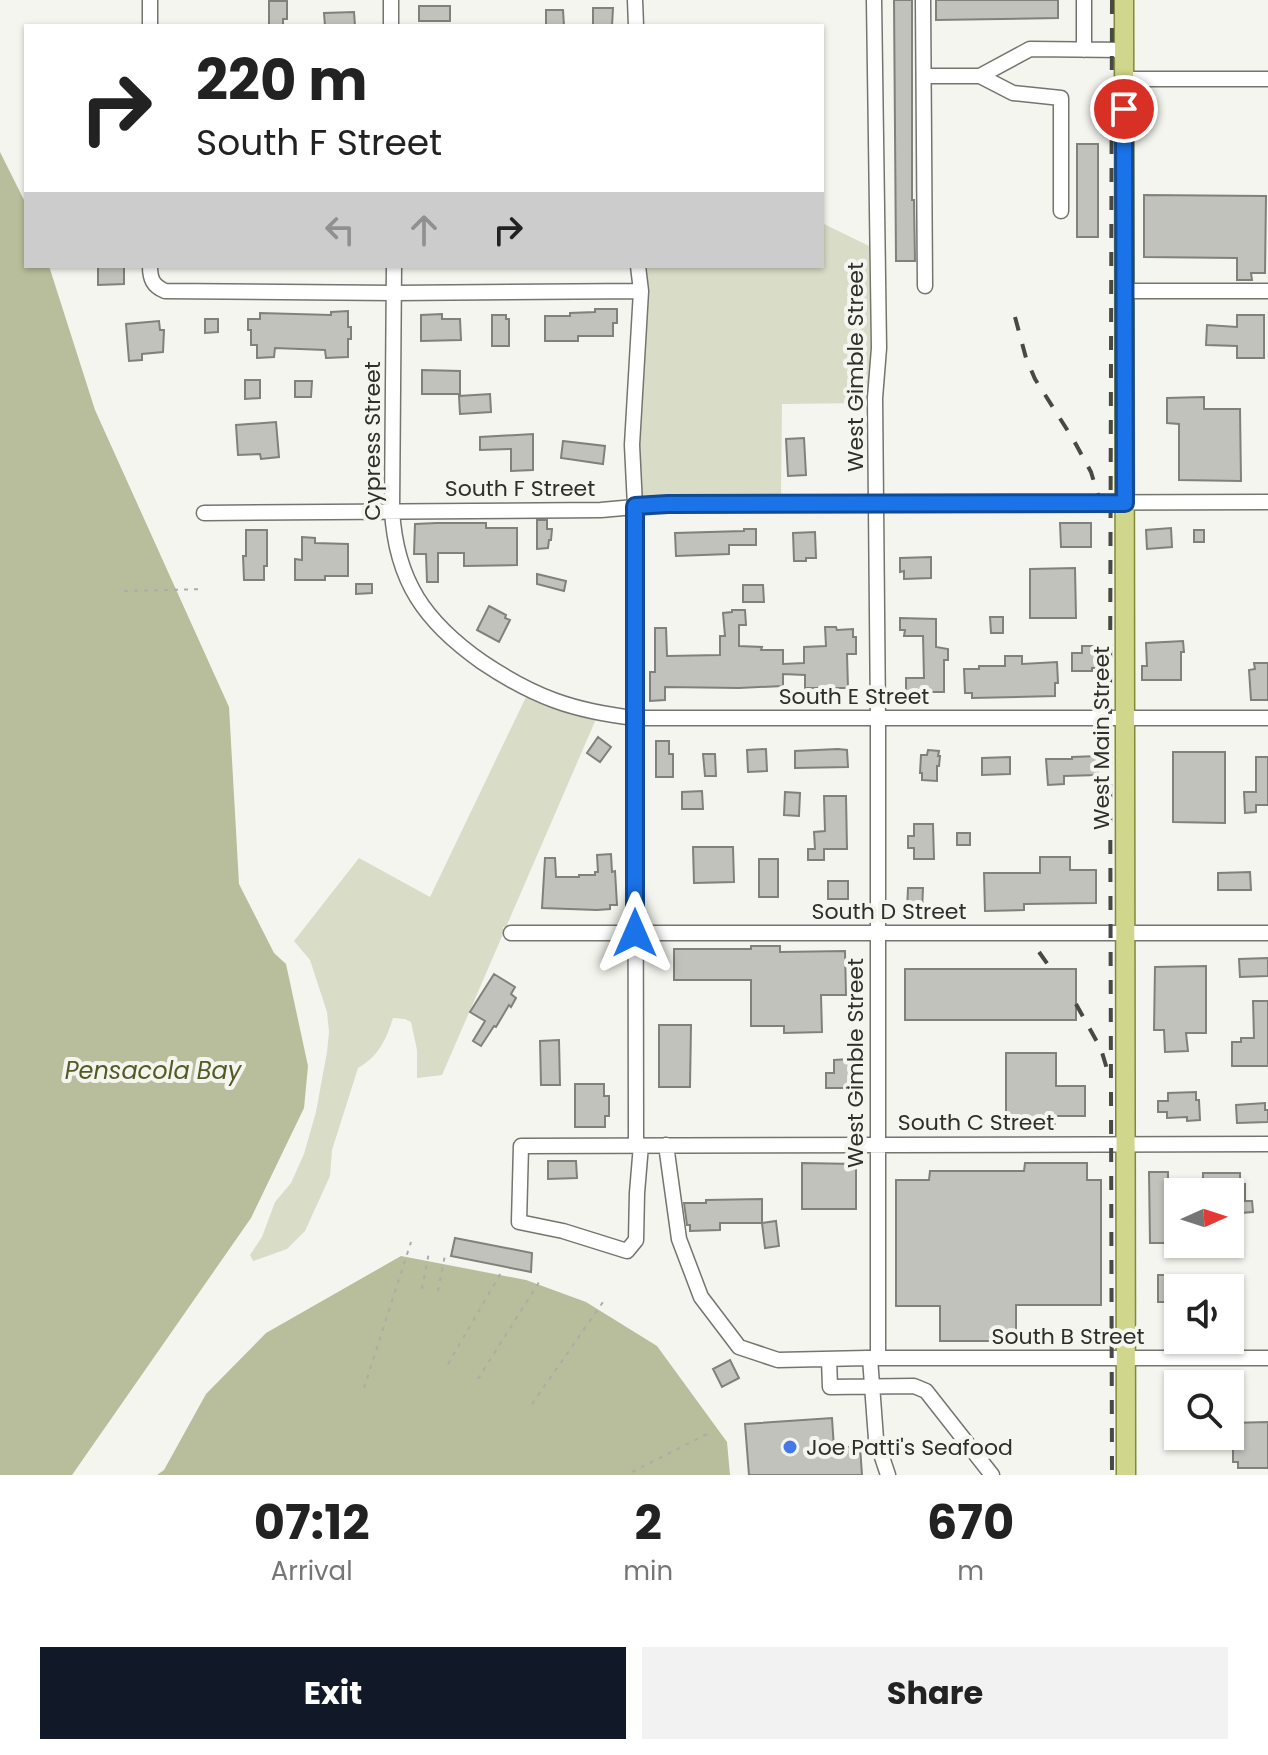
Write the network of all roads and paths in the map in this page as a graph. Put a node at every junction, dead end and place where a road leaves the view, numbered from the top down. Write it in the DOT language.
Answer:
graph roads {
  1 [pos="150,0"];
  2 [pos="391,0"];
  3 [pos="635,0"];
  4 [pos="874,0"];
  5 [pos="923,0"];
  6 [pos="1084,0"];
  7 [pos="1124,0"];
  8 [pos="150,24"];
  9 [pos="391,24"];
  10 [pos="636,24"];
  11 [pos="1084,50"];
  12 [pos="1124,50"];
  13 [pos="924,76"];
  14 [pos="980,76"];
  15 [pos="1124,79"];
  16 [pos="1268,79"];
  17 [pos="1061,211"];
  18 [pos="150,268"];
  19 [pos="394,268"];
  20 [pos="638,268"];
  21 [pos="925,286"];
  22 [pos="641,291"];
  23 [pos="1124,291"];
  24 [pos="1268,291"];
  25 [pos="394,293"];
  26 [pos="1268,502"];
  27 [pos="877,503"];
  28 [pos="1125,503"];
  29 [pos="635,506"];
  30 [pos="392,510"];
  31 [pos="204,513"];
  32 [pos="204,589"];
  33 [pos="124,591"];
  34 [pos="457,645"];
  35 [pos="1124,717"];
  36 [pos="635,718"];
  37 [pos="1268,718"];
  38 [pos="878,719"];
  39 [pos="511,933"];
  40 [pos="635,933"];
  41 [pos="877,933"];
  42 [pos="1125,933"];
  43 [pos="1268,933"];
  44 [pos="877,1144"];
  45 [pos="1268,1144"];
  46 [pos="666,1145"];
  47 [pos="1126,1145"];
  48 [pos="639,1146"];
  49 [pos="411,1242"];
  50 [pos="429,1252"];
  51 [pos="445,1255"];
  52 [pos="502,1271"];
  53 [pos="541,1279"];
  54 [pos="422,1289"];
  55 [pos="438,1291"];
  56 [pos="603,1302"];
  57 [pos="872,1358"];
  58 [pos="1126,1358"];
  59 [pos="1268,1358"];
  60 [pos="829,1359"];
  61 [pos="448,1364"];
  62 [pos="478,1379"];
  63 [pos="871,1386"];
  64 [pos="364,1388"];
  65 [pos="532,1404"];
  66 [pos="707,1434"];
  67 [pos="632,1472"];
  68 [pos="888,1475"];
  69 [pos="992,1475"];
  70 [pos="1126,1475"];
  1 -- 8 [label="street"];
  2 -- 9 [label="street"];
  3 -- 10 [label="street"];
  4 -- 27 [label="street, West Gimble Street"];
  5 -- 13 [label="street"];
  6 -- 11 [label="street"];
  7 -- 12 [label="main road, West Main Street"];
  11 -- 12 [label="street"];
  11 -- 14 [label="street"];
  12 -- 15 [label="main road, West Main Street"];
  13 -- 14 [label="street"];
  13 -- 21 [label="street"];
  14 -- 17 [label="street"];
  15 -- 16 [label="street"];
  15 -- 23 [label="main road, West Main Street"];
  18 -- 25 [label="street"];
  19 -- 25 [label="street, Cypress Street"];
  20 -- 22 [label="street"];
  22 -- 25 [label="street"];
  22 -- 29 [label="street"];
  23 -- 24 [label="street"];
  23 -- 28 [label="main road, West Main Street"];
  25 -- 30 [label="street, Cypress Street"];
  26 -- 28 [label="street, South F Street"];
  27 -- 28 [label="street, South F Street"];
  27 -- 29 [label="street, South F Street"];
  27 -- 38 [label="street, West Gimble Street"];
  28 -- 35 [label="main road, West Main Street"];
  29 -- 30 [label="street, South F Street"];
  29 -- 36 [label="street"];
  30 -- 31 [label="street, South F Street"];
  30 -- 34 [label="street, Cypress Street"];
  32 -- 33 [label="path"];
  34 -- 36 [label="street, South E Street"];
  35 -- 37 [label="street, South E Street"];
  35 -- 38 [label="street, South E Street"];
  35 -- 42 [label="main road, West Main Street"];
  36 -- 38 [label="street, South E Street"];
  36 -- 40 [label="street"];
  38 -- 41 [label="street, West Gimble Street"];
  39 -- 40 [label="street, South D Street"];
  40 -- 41 [label="street, South D Street"];
  40 -- 48 [label="street"];
  41 -- 42 [label="street, South D Street"];
  41 -- 44 [label="street, West Gimble Street"];
  42 -- 43 [label="street, South D Street"];
  42 -- 47 [label="main road, West Main Street"];
  44 -- 46 [label="street, South C Street"];
  44 -- 47 [label="street, South C Street"];
  44 -- 57 [label="street, West Gimble Street"];
  45 -- 47 [label="street, South C Street"];
  46 -- 48 [label="street, South C Street"];
  46 -- 60 [label="street, South B Street"];
  47 -- 58 [label="main road, West Main Street"];
  48 -- 48 [label="street, South C Street"];
  49 -- 64 [label="path"];
  50 -- 54 [label="path"];
  51 -- 55 [label="path"];
  52 -- 61 [label="path"];
  53 -- 62 [label="path"];
  56 -- 65 [label="path"];
  57 -- 58 [label="street, South B Street"];
  57 -- 60 [label="street, South B Street"];
  57 -- 63 [label="street, West Gimble Street"];
  58 -- 59 [label="street, South B Street"];
  58 -- 70 [label="main road, West Main Street"];
  60 -- 63 [label="street"];
  63 -- 68 [label="street, West Gimble Street"];
  63 -- 69 [label="street"];
  66 -- 67 [label="path"];
}
